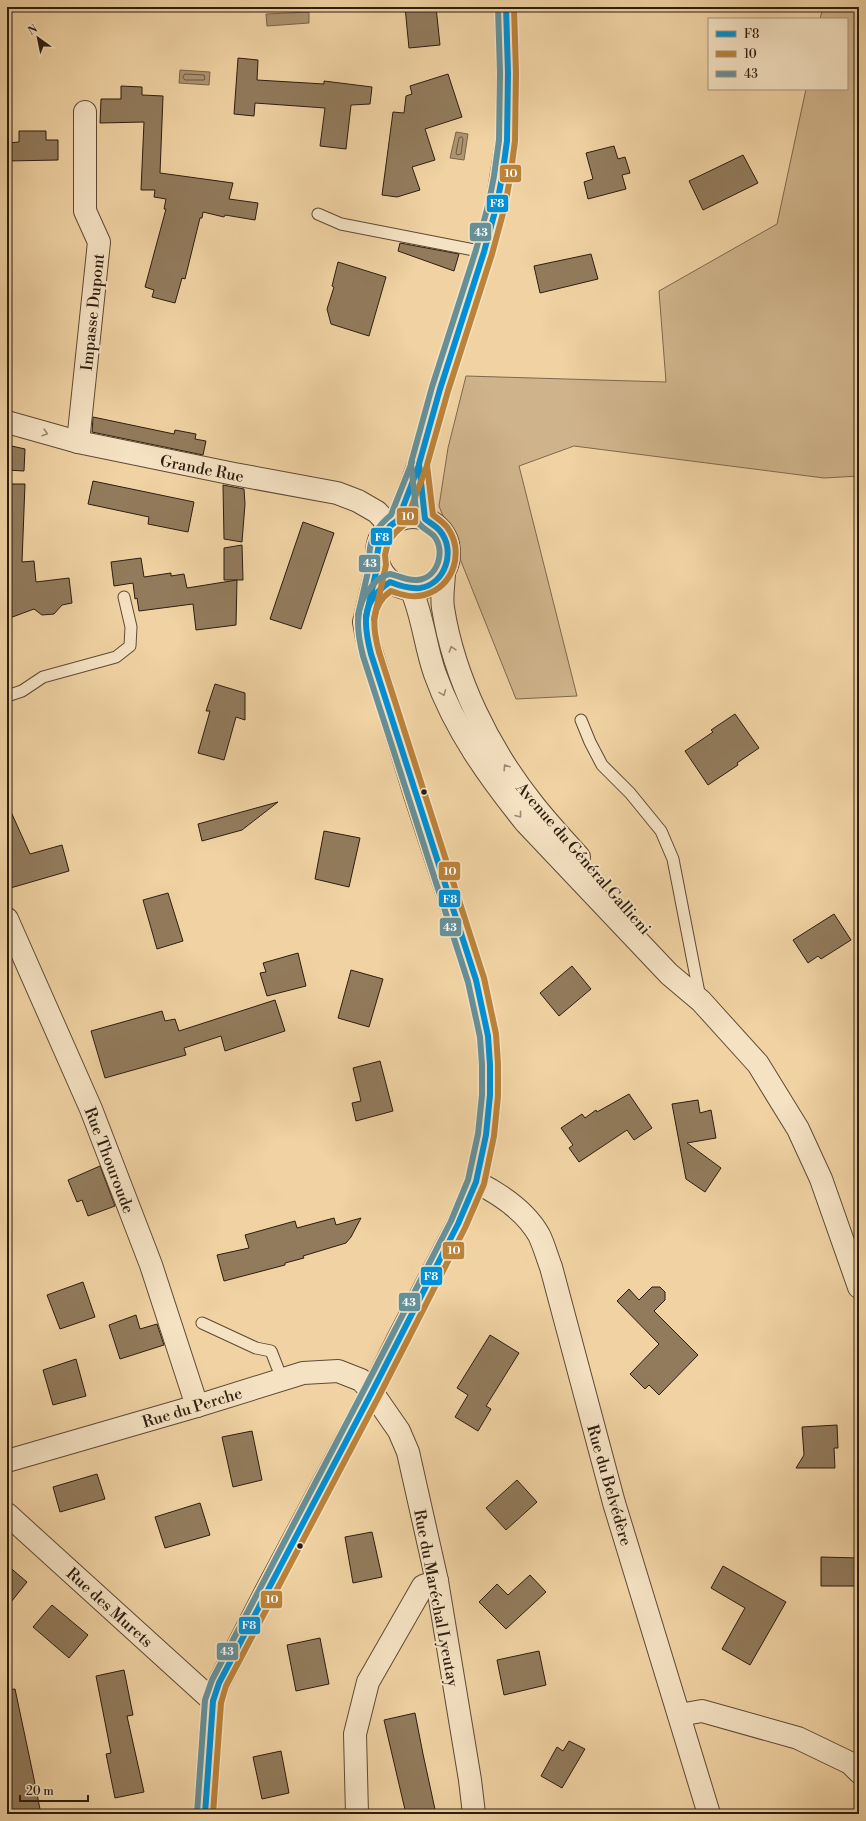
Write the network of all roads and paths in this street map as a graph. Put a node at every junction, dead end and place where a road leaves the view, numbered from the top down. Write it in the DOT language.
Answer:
graph roads {
  1 [pos="506,7"];
  2 [pos="85,112"];
  3 [pos="318,214"];
  4 [pos="484,252"];
  5 [pos="7,422"];
  6 [pos="78,442"];
  7 [pos="419,464"];
  8 [pos="424,519"];
  9 [pos="394,523"];
  10 [pos="378,563"];
  11 [pos="444,571"];
  12 [pos="390,582"];
  13 [pos="411,589"];
  14 [pos="124,597"];
  15 [pos="371,597"];
  16 [pos="7,696"];
  17 [pos="581,720"];
  18 [pos="7,919"];
  19 [pos="701,1001"];
  20 [pos="476,1182"];
  21 [pos="859,1287"];
  22 [pos="202,1323"];
  23 [pos="282,1379"];
  24 [pos="372,1392"];
  25 [pos="197,1406"];
  26 [pos="7,1461"];
  27 [pos="7,1514"];
  28 [pos="437,1581"];
  29 [pos="213,1701"];
  30 [pos="680,1715"];
  31 [pos="859,1772"];
  32 [pos="205,1814"];
  33 [pos="357,1814"];
  34 [pos="474,1814"];
  35 [pos="709,1814"];
  1 -- 4 [label="street"];
  2 -- 6 [label="street, Impasse Dupont"];
  3 -- 4 [label="lane"];
  4 -- 7 [label="street"];
  5 -- 6 [label="street, Grande Rue, one-way"];
  6 -- 9 [label="street, Grande Rue"];
  7 -- 8 [label="street"];
  7 -- 9 [label="street"];
  8 -- 9 [label="street"];
  8 -- 11 [label="street"];
  9 -- 10 [label="street"];
  10 -- 12 [label="street"];
  10 -- 15 [label="street"];
  11 -- 13 [label="street"];
  19 -- 11 [label="street, Avenue du Général Gallieni, one-way"];
  12 -- 13 [label="street"];
  12 -- 15 [label="street"];
  13 -- 19 [label="street, Avenue du Général Gallieni, one-way"];
  14 -- 16 [label="lane"];
  15 -- 20 [label="street"];
  17 -- 19 [label="lane"];
  18 -- 25 [label="street, Rue Thouroude"];
  19 -- 21 [label="street, Avenue du Général Gallieni"];
  20 -- 24 [label="street"];
  20 -- 30 [label="street, Rue du Belvédère"];
  22 -- 23 [label="lane"];
  23 -- 24 [label="street, Rue du Perche"];
  23 -- 25 [label="street, Rue du Perche"];
  24 -- 28 [label="street, Rue du Maréchal Lyeutay"];
  24 -- 29 [label="street"];
  25 -- 26 [label="street, Rue du Perche"];
  27 -- 29 [label="street, Rue des Murets"];
  28 -- 33 [label="street"];
  28 -- 34 [label="street, Rue du Maréchal Lyeutay"];
  29 -- 32 [label="street"];
  30 -- 31 [label="street"];
  30 -- 35 [label="street, Rue du Belvédère"];
}
